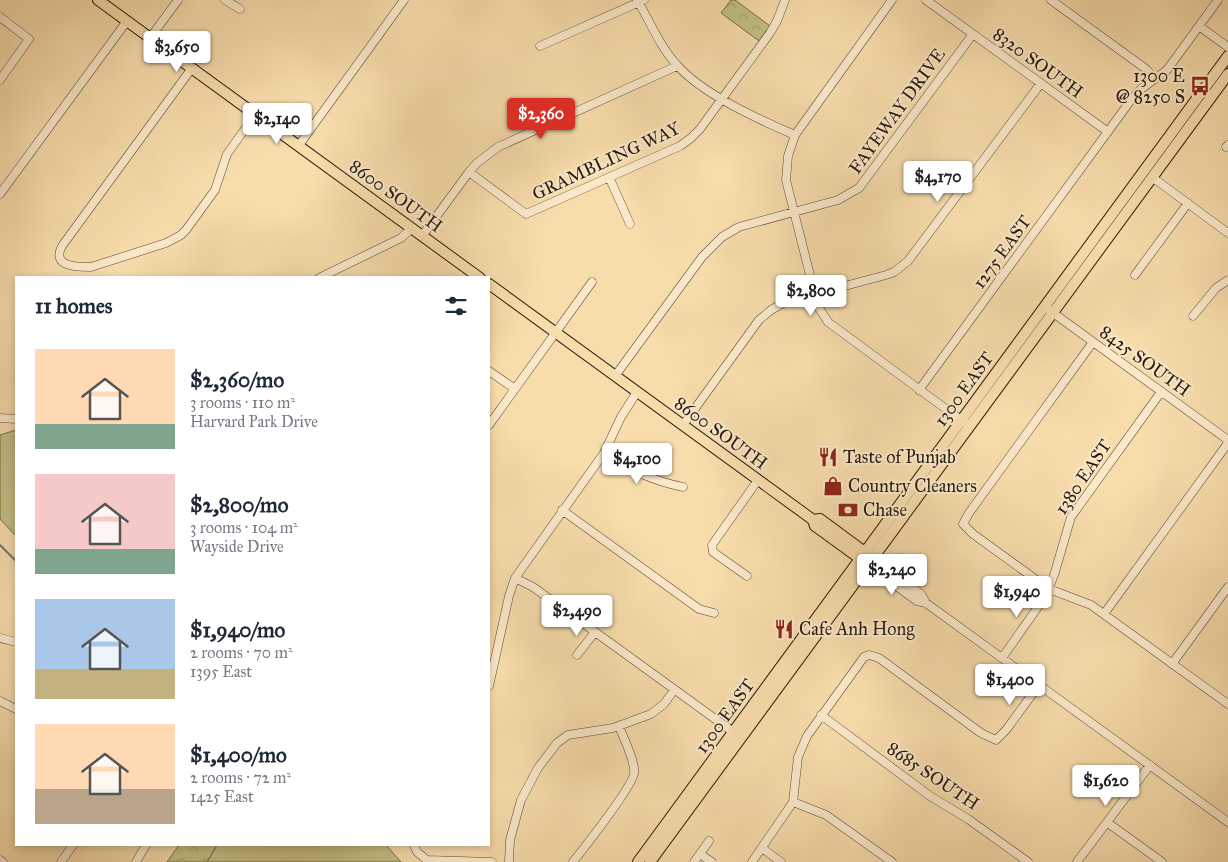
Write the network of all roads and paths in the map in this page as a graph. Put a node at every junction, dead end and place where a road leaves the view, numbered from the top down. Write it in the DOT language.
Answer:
graph roads {
  1 [pos="98,0"];
  2 [pos="178,0"];
  3 [pos="225,0"];
  4 [pos="404,0"];
  5 [pos="785,0"];
  6 [pos="892,0"];
  7 [pos="926,0"];
  8 [pos="1052,0"];
  9 [pos="1218,0"];
  10 [pos="640,1"];
  11 [pos="240,9"];
  12 [pos="0,17"];
  13 [pos="126,21"];
  14 [pos="1199,26"];
  15 [pos="973,34"];
  16 [pos="150,38"];
  17 [pos="540,46"];
  18 [pos="1228,47"];
  19 [pos="1228,56"];
  20 [pos="677,66"];
  21 [pos="192,68"];
  22 [pos="1228,74"];
  23 [pos="1155,79"];
  24 [pos="0,80"];
  25 [pos="1040,83"];
  26 [pos="722,99"];
  27 [pos="255,115"];
  28 [pos="1108,132"];
  29 [pos="795,134"];
  30 [pos="299,145"];
  31 [pos="469,172"];
  32 [pos="609,177"];
  33 [pos="1152,177"];
  34 [pos="0,194"];
  35 [pos="1188,203"];
  36 [pos="793,212"];
  37 [pos="630,224"];
  38 [pos="412,228"];
  39 [pos="1228,233"];
  40 [pos="422,236"];
  41 [pos="1135,275"];
  42 [pos="323,276"];
  43 [pos="477,276"];
  44 [pos="1228,280"];
  45 [pos="592,282"];
  46 [pos="490,285"];
  47 [pos="815,294"];
  48 [pos="1048,310"];
  49 [pos="1193,316"];
  50 [pos="556,333"];
  51 [pos="1094,342"];
  52 [pos="490,372"];
  53 [pos="615,376"];
  54 [pos="514,389"];
  55 [pos="919,390"];
  56 [pos="637,392"];
  57 [pos="1161,392"];
  58 [pos="0,418"];
  59 [pos="15,419"];
  60 [pos="966,423"];
  61 [pos="490,424"];
  62 [pos="683,425"];
  63 [pos="1228,442"];
  64 [pos="604,453"];
  65 [pos="758,480"];
  66 [pos="683,487"];
  67 [pos="562,510"];
  68 [pos="867,559"];
  69 [pos="747,576"];
  70 [pos="515,578"];
  71 [pos="1228,587"];
  72 [pos="1049,589"];
  73 [pos="714,613"];
  74 [pos="1104,614"];
  75 [pos="594,632"];
  76 [pos="0,638"];
  77 [pos="15,642"];
  78 [pos="577,655"];
  79 [pos="1002,658"];
  80 [pos="1172,664"];
  81 [pos="490,681"];
  82 [pos="1039,685"];
  83 [pos="674,690"];
  84 [pos="0,701"];
  85 [pos="1228,704"];
  86 [pos="15,708"];
  87 [pos="820,715"];
  88 [pos="619,726"];
  89 [pos="737,735"];
  90 [pos="1150,765"];
  91 [pos="794,802"];
  92 [pos="1228,822"];
  93 [pos="1108,823"];
  94 [pos="709,841"];
  95 [pos="72,846"];
  96 [pos="145,846"];
  97 [pos="415,846"];
  98 [pos="762,848"];
  99 [pos="700,854"];
  100 [pos="61,862"];
  101 [pos="136,862"];
  102 [pos="492,862"];
  103 [pos="509,862"];
  104 [pos="573,862"];
  105 [pos="638,862"];
  106 [pos="650,862"];
  107 [pos="694,862"];
  108 [pos="712,862"];
  109 [pos="752,862"];
  110 [pos="781,862"];
  111 [pos="892,862"];
  112 [pos="1028,862"];
  113 [pos="1077,862"];
  114 [pos="1162,862"];
  1 -- 13 [label="main road, 8600 SOUTH"];
  2 -- 16 [label="street"];
  3 -- 11 [label="street"];
  4 -- 30 [label="street"];
  5 -- 26 [label="street, GRAMBLING WAY"];
  6 -- 29 [label="street"];
  7 -- 15 [label="street, 8320 SOUTH"];
  8 -- 23 [label="street"];
  9 -- 14 [label="street, 1275 EAST"];
  10 -- 17 [label="street"];
  10 -- 20 [label="street"];
  12 -- 24 [label="street"];
  13 -- 16 [label="main road, 8600 SOUTH"];
  13 -- 34 [label="street"];
  14 -- 18 [label="street"];
  14 -- 23 [label="street, 1275 EAST"];
  15 -- 25 [label="street, 8320 SOUTH"];
  15 -- 36 [label="street, FAYEWAY DRIVE"];
  16 -- 21 [label="main road, 8600 SOUTH"];
  19 -- 48 [label="main road, 1300 EAST"];
  20 -- 26 [label="street"];
  20 -- 31 [label="street"];
  21 -- 27 [label="main road, 8600 SOUTH"];
  21 -- 27 [label="street"];
  22 -- 33 [label="main road, 1300 EAST"];
  23 -- 28 [label="street, 1275 EAST"];
  25 -- 28 [label="street, 8320 SOUTH"];
  25 -- 47 [label="street"];
  26 -- 29 [label="street"];
  26 -- 32 [label="street, GRAMBLING WAY"];
  27 -- 30 [label="main road, 8600 SOUTH"];
  28 -- 55 [label="street, 1275 EAST"];
  29 -- 36 [label="street"];
  30 -- 38 [label="main road, 8600 SOUTH"];
  31 -- 32 [label="street, GRAMBLING WAY"];
  31 -- 40 [label="street"];
  32 -- 37 [label="street"];
  33 -- 35 [label="street"];
  33 -- 48 [label="main road, 1300 EAST"];
  35 -- 39 [label="street"];
  35 -- 41 [label="street"];
  36 -- 47 [label="street"];
  36 -- 53 [label="street, FAYEWAY DRIVE"];
  38 -- 40 [label="main road, 8600 SOUTH"];
  38 -- 42 [label="street"];
  40 -- 43 [label="main road, 8600 SOUTH"];
  44 -- 49 [label="street"];
  45 -- 50 [label="street"];
  46 -- 50 [label="main road, 8600 SOUTH"];
  47 -- 55 [label="street"];
  47 -- 62 [label="street"];
  48 -- 51 [label="street, 8425 SOUTH"];
  48 -- 60 [label="main road, 1300 EAST"];
  50 -- 53 [label="main road, 8600 SOUTH"];
  50 -- 54 [label="street"];
  51 -- 57 [label="street, 8425 SOUTH"];
  51 -- 72 [label="street"];
  52 -- 54 [label="street"];
  53 -- 56 [label="main road, 8600 SOUTH"];
  54 -- 61 [label="street"];
  55 -- 60 [label="street"];
  56 -- 62 [label="main road, 8600 SOUTH"];
  56 -- 64 [label="street"];
  57 -- 63 [label="street, 8425 SOUTH"];
  57 -- 72 [label="street, 1380 EAST"];
  58 -- 59 [label="street"];
  60 -- 68 [label="main road, 1300 EAST"];
  62 -- 65 [label="main road, 8600 SOUTH"];
  63 -- 74 [label="street"];
  64 -- 66 [label="street"];
  64 -- 67 [label="street"];
  65 -- 68 [label="main road, 8600 SOUTH"];
  65 -- 69 [label="street"];
  67 -- 70 [label="street"];
  67 -- 73 [label="street"];
  68 -- 79 [label="street, 8600 SOUTH"];
  68 -- 89 [label="main road, 1300 EAST"];
  70 -- 75 [label="street"];
  70 -- 81 [label="street"];
  71 -- 80 [label="street"];
  72 -- 74 [label="street"];
  72 -- 79 [label="street, 1380 EAST"];
  74 -- 80 [label="street"];
  75 -- 78 [label="street"];
  75 -- 83 [label="street"];
  76 -- 77 [label="street"];
  79 -- 82 [label="street, 8600 SOUTH"];
  80 -- 85 [label="street"];
  82 -- 87 [label="street"];
  82 -- 90 [label="street, 8600 SOUTH"];
  83 -- 88 [label="street"];
  83 -- 89 [label="street"];
  84 -- 86 [label="street"];
  87 -- 91 [label="street"];
  87 -- 112 [label="street, 8685 SOUTH"];
  88 -- 103 [label="street"];
  88 -- 104 [label="street"];
  89 -- 105 [label="main road, 1300 EAST"];
  89 -- 106 [label="main road, 1300 EAST"];
  90 -- 92 [label="street, 8600 SOUTH"];
  90 -- 93 [label="street"];
  91 -- 98 [label="street"];
  91 -- 111 [label="street"];
  93 -- 113 [label="street"];
  93 -- 114 [label="street"];
  94 -- 99 [label="street"];
  95 -- 100 [label="street"];
  96 -- 101 [label="street"];
  97 -- 102 [label="street"];
  98 -- 109 [label="street"];
  98 -- 110 [label="street"];
  99 -- 107 [label="street"];
  99 -- 108 [label="street"];
}
